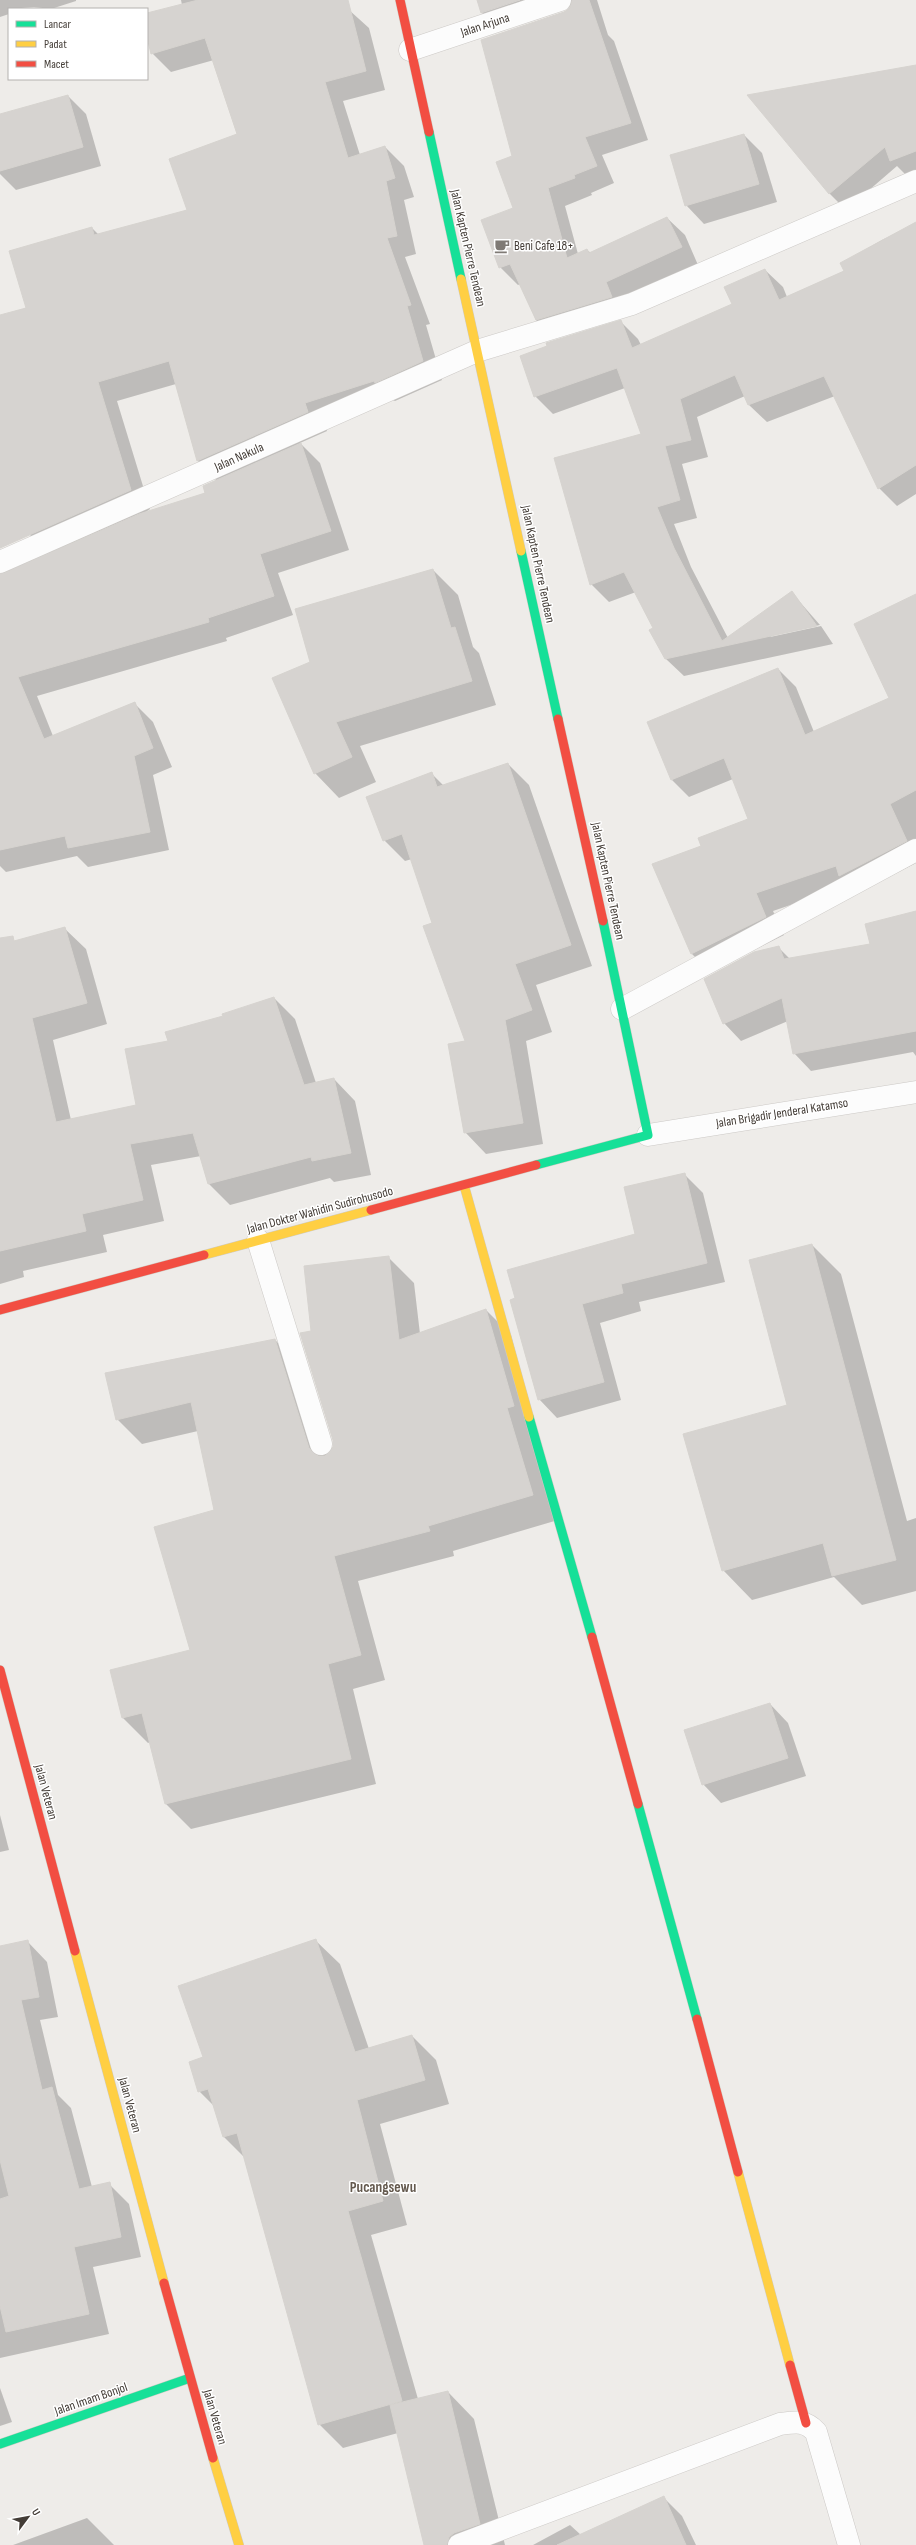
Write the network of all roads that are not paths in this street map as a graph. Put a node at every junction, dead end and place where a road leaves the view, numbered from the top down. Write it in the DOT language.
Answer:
graph roads {
  1 [pos="400,0"];
  2 [pos="560,0"];
  3 [pos="410,50"];
  4 [pos="916,181"];
  5 [pos="477,351"];
  6 [pos="0,562"];
  7 [pos="916,850"];
  8 [pos="622,1009"];
  9 [pos="916,1092"];
  10 [pos="648,1135"];
  11 [pos="464,1185"];
  12 [pos="258,1240"];
  13 [pos="0,1310"];
  14 [pos="321,1444"];
  15 [pos="0,1670"];
  16 [pos="190,2378"];
  17 [pos="806,2423"];
  18 [pos="0,2444"];
  19 [pos="239,2545"];
  20 [pos="459,2545"];
  21 [pos="849,2545"];
  1 -- 3 [label="main road, Jalan Kapten Pierre Tendean"];
  2 -- 3 [label="street, Jalan Arjuna"];
  3 -- 5 [label="main road, Jalan Kapten Pierre Tendean"];
  4 -- 5 [label="street, Jalan Nakula"];
  5 -- 6 [label="street, Jalan Nakula"];
  5 -- 8 [label="main road, Jalan Kapten Pierre Tendean"];
  7 -- 8 [label="street"];
  8 -- 10 [label="main road, Jalan Kapten Pierre Tendean"];
  9 -- 10 [label="street, Jalan Brigadir Jenderal Katamso"];
  10 -- 11 [label="main road, Jalan Dokter Wahidin Sudirohusodo"];
  11 -- 12 [label="main road, Jalan Dokter Wahidin Sudirohusodo"];
  11 -- 17 [label="main road"];
  12 -- 13 [label="main road, Jalan Dokter Wahidin Sudirohusodo"];
  12 -- 14 [label="street"];
  15 -- 16 [label="main road, Jalan Veteran"];
  16 -- 18 [label="main road, Jalan Imam Bonjol"];
  16 -- 19 [label="main road, Jalan Veteran"];
  17 -- 20 [label="street"];
  17 -- 21 [label="street"];
}
